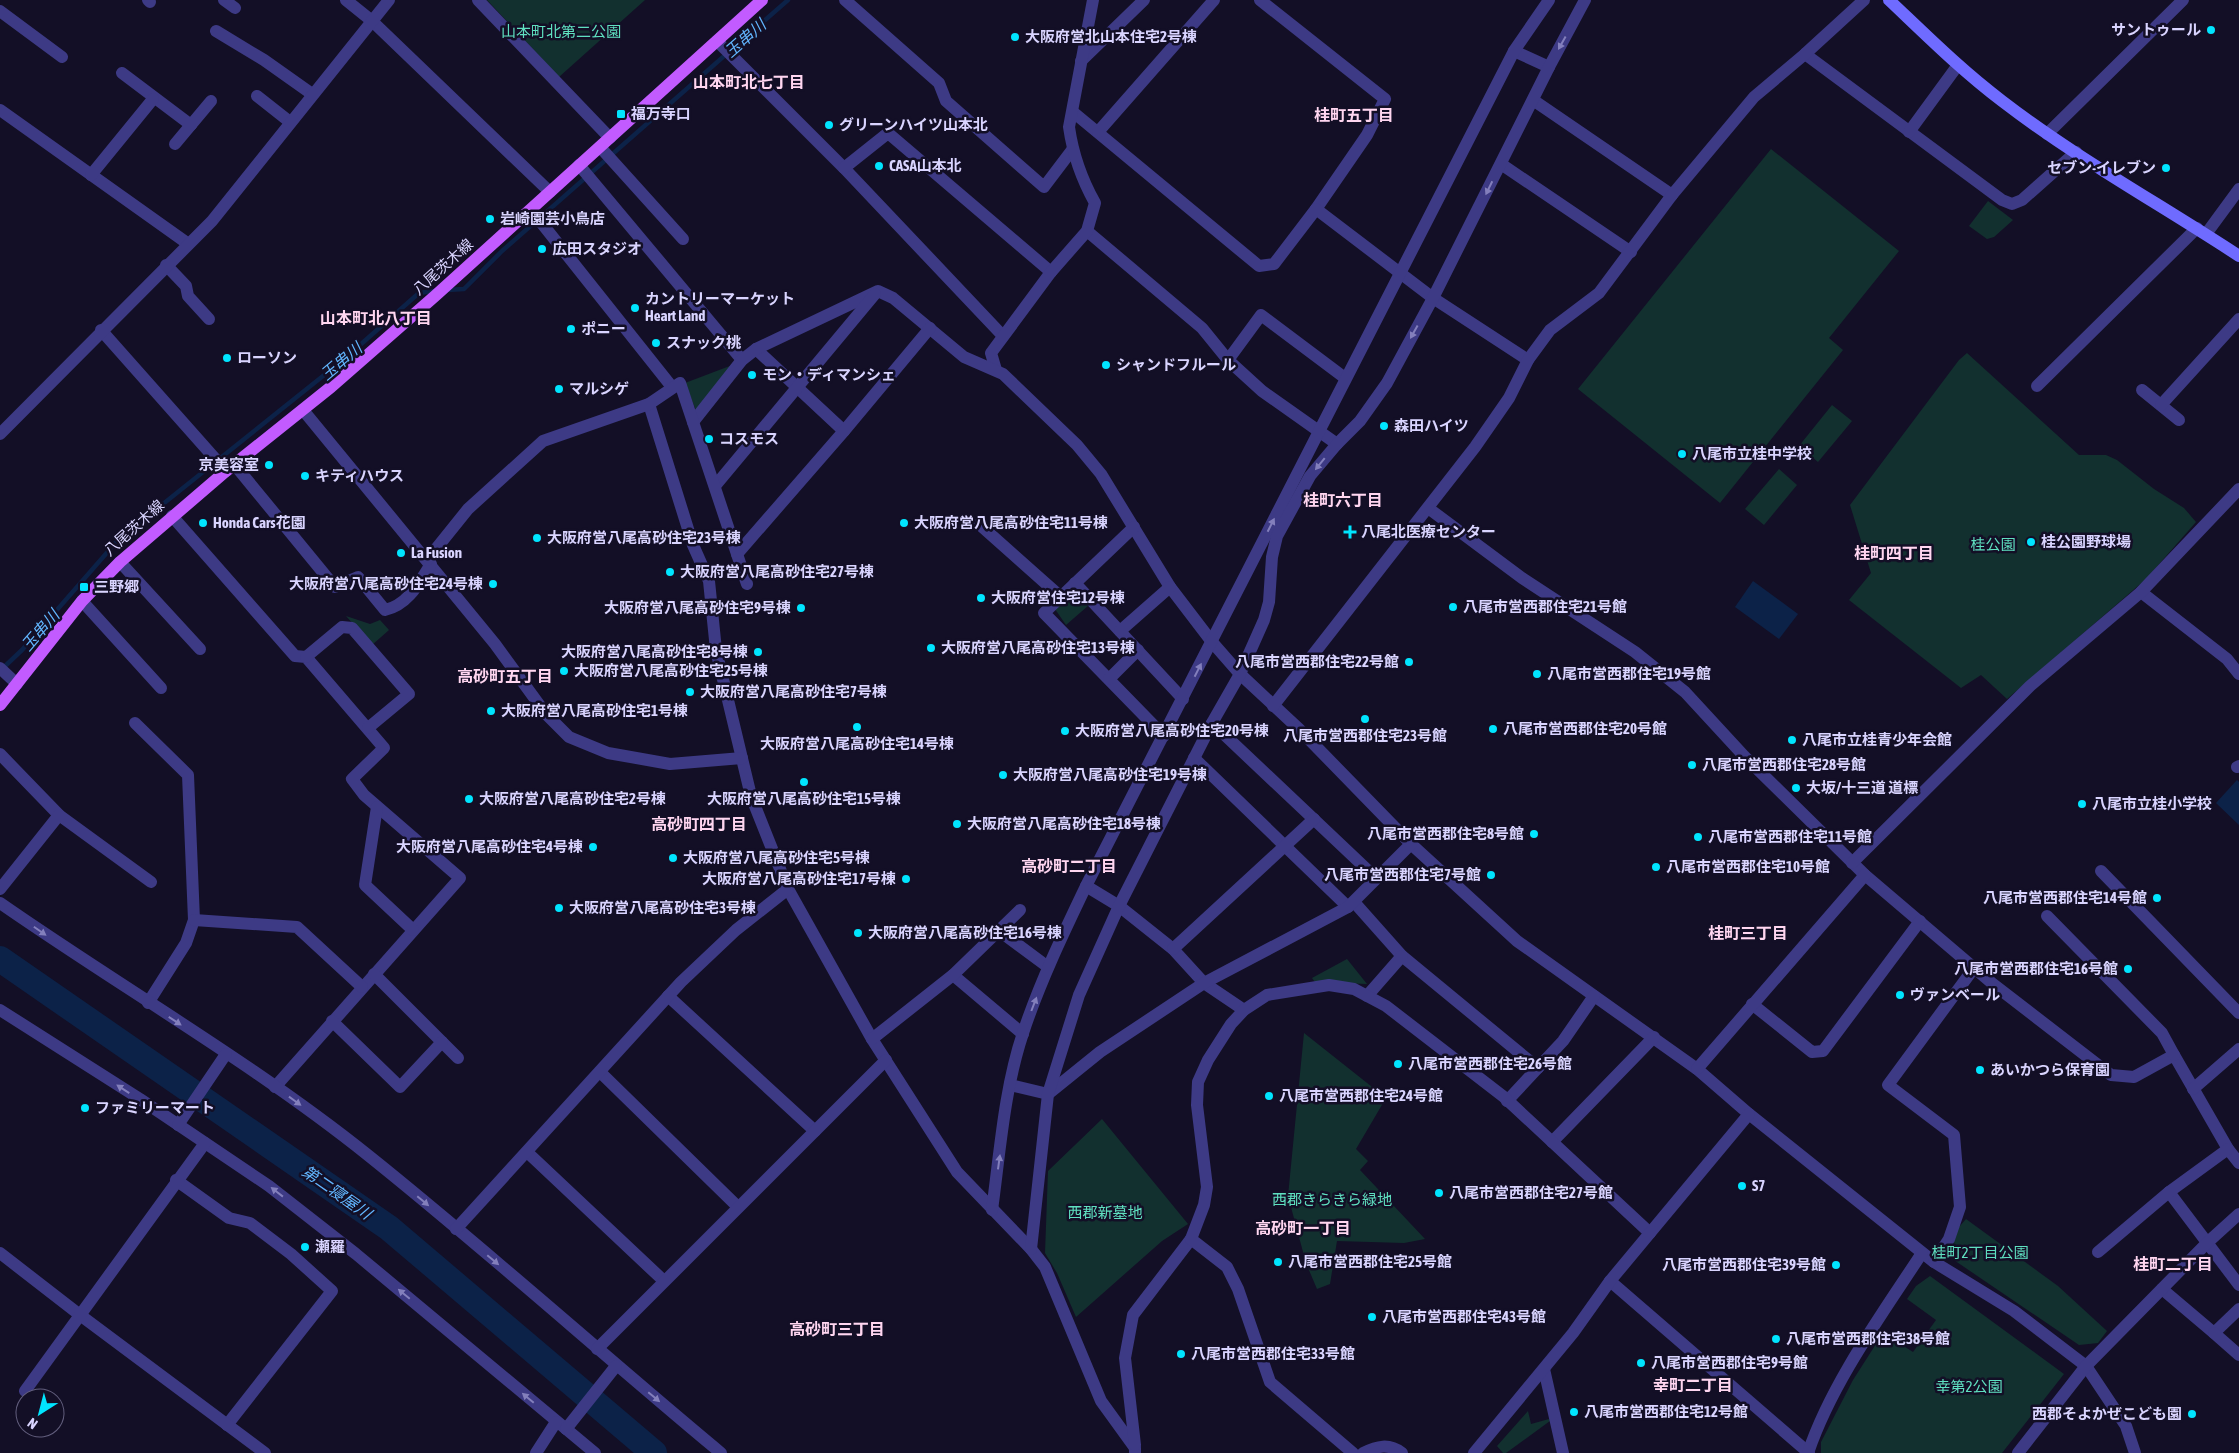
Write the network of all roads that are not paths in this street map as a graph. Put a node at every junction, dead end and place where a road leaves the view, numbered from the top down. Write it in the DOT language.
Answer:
graph roads {
  1 [pos="224,0"];
  2 [pos="346,0"];
  3 [pos="389,0"];
  4 [pos="478,0"];
  5 [pos="845,0"];
  6 [pos="1093,0"];
  7 [pos="1144,0"];
  8 [pos="1214,0"];
  9 [pos="1260,0"];
  10 [pos="1549,0"];
  11 [pos="1585,0"];
  12 [pos="1864,0"];
  13 [pos="1889,0"];
  14 [pos="2183,0"];
  15 [pos="756,2"];
  16 [pos="235,8"];
  17 [pos="0,10"];
  18 [pos="372,21"];
  19 [pos="216,31"];
  20 [pos="719,43"];
  21 [pos="1514,51"];
  22 [pos="1805,54"];
  23 [pos="62,57"];
  24 [pos="1081,61"];
  25 [pos="1958,65"];
  26 [pos="1548,67"];
  27 [pos="122,74"];
  28 [pos="312,94"];
  29 [pos="257,96"];
  30 [pos="153,99"];
  31 [pos="1533,100"];
  32 [pos="211,102"];
  33 [pos="0,110"];
  34 [pos="1073,112"];
  35 [pos="290,122"];
  36 [pos="191,125"];
  37 [pos="1098,132"];
  38 [pos="1909,132"];
  39 [pos="2047,134"];
  40 [pos="610,138"];
  41 [pos="175,144"];
  42 [pos="601,148"];
  43 [pos="1072,150"];
  44 [pos="2076,152"];
  45 [pos="1501,164"];
  46 [pos="844,168"];
  47 [pos="583,170"];
  48 [pos="91,175"];
  49 [pos="2239,189"];
  50 [pos="550,192"];
  51 [pos="1672,195"];
  52 [pos="1316,209"];
  53 [pos="532,211"];
  54 [pos="1087,230"];
  55 [pos="2201,231"];
  56 [pos="683,239"];
  57 [pos="188,243"];
  58 [pos="1631,252"];
  59 [pos="2239,256"];
  60 [pos="166,265"];
  61 [pos="1051,272"];
  62 [pos="1400,273"];
  63 [pos="878,290"];
  64 [pos="1433,298"];
  65 [pos="208,319"];
  66 [pos="2239,319"];
  67 [pos="930,328"];
  68 [pos="101,330"];
  69 [pos="1003,336"];
  70 [pos="756,350"];
  71 [pos="742,360"];
  72 [pos="1228,360"];
  73 [pos="1528,360"];
  74 [pos="996,370"];
  75 [pos="1345,378"];
  76 [pos="2036,386"];
  77 [pos="672,387"];
  78 [pos="798,388"];
  79 [pos="2142,390"];
  80 [pos="649,404"];
  81 [pos="2161,405"];
  82 [pos="303,410"];
  83 [pos="2179,420"];
  84 [pos="693,422"];
  85 [pos="844,431"];
  86 [pos="1318,431"];
  87 [pos="0,434"];
  88 [pos="1337,444"];
  89 [pos="228,468"];
  90 [pos="715,486"];
  91 [pos="2239,489"];
  92 [pos="1428,508"];
  93 [pos="172,516"];
  94 [pos="979,524"];
  95 [pos="1134,527"];
  96 [pos="736,554"];
  97 [pos="120,562"];
  98 [pos="429,562"];
  99 [pos="1075,583"];
  100 [pos="747,584"];
  101 [pos="1170,587"];
  102 [pos="2141,592"];
  103 [pos="1061,597"];
  104 [pos="82,601"];
  105 [pos="1120,631"];
  106 [pos="1212,642"];
  107 [pos="200,649"];
  108 [pos="1138,650"];
  109 [pos="306,657"];
  110 [pos="3,671"];
  111 [pos="1240,674"];
  112 [pos="2239,674"];
  113 [pos="1109,679"];
  114 [pos="17,684"];
  115 [pos="161,688"];
  116 [pos="1183,699"];
  117 [pos="0,703"];
  118 [pos="1273,706"];
  119 [pos="135,723"];
  120 [pos="1212,724"];
  121 [pos="368,728"];
  122 [pos="1164,736"];
  123 [pos="0,754"];
  124 [pos="742,758"];
  125 [pos="1194,758"];
  126 [pos="377,807"];
  127 [pos="59,815"];
  128 [pos="1314,819"];
  129 [pos="1411,844"];
  130 [pos="1284,845"];
  131 [pos="1852,863"];
  132 [pos="2101,870"];
  133 [pos="1865,875"];
  134 [pos="1376,878"];
  135 [pos="150,882"];
  136 [pos="1086,886"];
  137 [pos="0,889"];
  138 [pos="788,889"];
  139 [pos="0,903"];
  140 [pos="1351,904"];
  141 [pos="1119,906"];
  142 [pos="1020,910"];
  143 [pos="2047,916"];
  144 [pos="194,920"];
  145 [pos="1920,921"];
  146 [pos="413,930"];
  147 [pos="998,930"];
  148 [pos="1173,949"];
  149 [pos="1402,956"];
  150 [pos="1048,966"];
  151 [pos="1974,968"];
  152 [pos="374,974"];
  153 [pos="953,975"];
  154 [pos="1204,982"];
  155 [pos="362,986"];
  156 [pos="668,996"];
  157 [pos="1367,996"];
  158 [pos="1594,996"];
  159 [pos="148,1003"];
  160 [pos="1752,1004"];
  161 [pos="0,1010"];
  162 [pos="1244,1010"];
  163 [pos="2239,1013"];
  164 [pos="332,1021"];
  165 [pos="1023,1034"];
  166 [pos="1654,1037"];
  167 [pos="872,1039"];
  168 [pos="442,1042"];
  169 [pos="2239,1049"];
  170 [pos="226,1054"];
  171 [pos="2174,1055"];
  172 [pos="458,1058"];
  173 [pos="886,1060"];
  174 [pos="1538,1068"];
  175 [pos="1697,1069"];
  176 [pos="600,1072"];
  177 [pos="1010,1085"];
  178 [pos="275,1087"];
  179 [pos="2192,1088"];
  180 [pos="1048,1094"];
  181 [pos="1508,1101"];
  182 [pos="1749,1114"];
  183 [pos="178,1126"];
  184 [pos="815,1131"];
  185 [pos="1552,1142"];
  186 [pos="205,1143"];
  187 [pos="2228,1149"];
  188 [pos="527,1152"];
  189 [pos="2239,1164"];
  190 [pos="176,1180"];
  191 [pos="2169,1192"];
  192 [pos="738,1207"];
  193 [pos="992,1210"];
  194 [pos="2239,1214"];
  195 [pos="456,1229"];
  196 [pos="1650,1233"];
  197 [pos="1192,1239"];
  198 [pos="2208,1242"];
  199 [pos="1032,1249"];
  200 [pos="2098,1252"];
  201 [pos="0,1253"];
  202 [pos="1922,1253"];
  203 [pos="1934,1262"];
  204 [pos="664,1281"];
  205 [pos="1610,1281"];
  206 [pos="2239,1285"];
  207 [pos="2162,1289"];
  208 [pos="2239,1309"];
  209 [pos="80,1315"];
  210 [pos="2214,1333"];
  211 [pos="597,1349"];
  212 [pos="2239,1355"];
  213 [pos="616,1366"];
  214 [pos="2086,1366"];
  215 [pos="1544,1369"];
  216 [pos="27,1388"];
  217 [pos="227,1425"];
  218 [pos="561,1426"];
  219 [pos="1135,1450"];
  220 [pos="265,1453"];
  221 [pos="536,1453"];
  222 [pos="595,1453"];
  223 [pos="721,1453"];
  224 [pos="1354,1453"];
  225 [pos="1363,1453"];
  226 [pos="1402,1453"];
  227 [pos="1474,1453"];
  228 [pos="1563,1453"];
  229 [pos="1808,1453"];
  230 [pos="2018,1453"];
  231 [pos="2135,1453"];
  1 -- 16 [label="street"];
  2 -- 18 [label="street"];
  3 -- 18 [label="street"];
  4 -- 40 [label="street"];
  5 -- 43 [label="street"];
  6 -- 24 [label="street"];
  7 -- 24 [label="street"];
  8 -- 37 [label="street"];
  9 -- 52 [label="street"];
  10 -- 21 [label="street"];
  11 -- 26 [label="street, one-way"];
  12 -- 22 [label="street"];
  13 -- 25 [label="street"];
  14 -- 39 [label="street"];
  15 -- 20 [label="main road, 八尾茨木線"];
  17 -- 23 [label="street"];
  18 -- 28 [label="street"];
  18 -- 50 [label="street"];
  19 -- 28 [label="street"];
  20 -- 40 [label="main road, 八尾茨木線"];
  20 -- 46 [label="street"];
  21 -- 26 [label="street"];
  21 -- 62 [label="street"];
  22 -- 38 [label="street"];
  22 -- 51 [label="street"];
  24 -- 34 [label="street"];
  25 -- 38 [label="street"];
  25 -- 39 [label="street"];
  26 -- 31 [label="street"];
  27 -- 30 [label="street"];
  28 -- 35 [label="street"];
  29 -- 35 [label="street"];
  30 -- 36 [label="street"];
  30 -- 48 [label="street"];
  31 -- 45 [label="street"];
  31 -- 51 [label="street"];
  32 -- 36 [label="street"];
  33 -- 48 [label="street"];
  34 -- 37 [label="street"];
  34 -- 43 [label="street"];
  35 -- 57 [label="street"];
  36 -- 41 [label="street"];
  37 -- 52 [label="street"];
  38 -- 44 [label="street"];
  39 -- 44 [label="street"];
  40 -- 42 [label="main road, 八尾茨木線"];
  42 -- 47 [label="main road, 八尾茨木線"];
  42 -- 56 [label="street"];
  43 -- 54 [label="street"];
  44 -- 55 [label="street"];
  45 -- 58 [label="street"];
  45 -- 64 [label="street, one-way"];
  46 -- 61 [label="street"];
  46 -- 69 [label="street"];
  47 -- 50 [label="main road, 八尾茨木線"];
  47 -- 71 [label="street"];
  48 -- 57 [label="street"];
  49 -- 55 [label="street"];
  50 -- 53 [label="main road, 八尾茨木線"];
  51 -- 58 [label="street"];
  52 -- 62 [label="street"];
  53 -- 77 [label="street"];
  53 -- 82 [label="main road, 八尾茨木線"];
  54 -- 61 [label="street"];
  54 -- 72 [label="street"];
  55 -- 59 [label="street"];
  55 -- 76 [label="street"];
  57 -- 60 [label="street"];
  58 -- 73 [label="street"];
  60 -- 65 [label="street"];
  60 -- 68 [label="street"];
  61 -- 69 [label="street"];
  62 -- 64 [label="street"];
  62 -- 75 [label="street"];
  63 -- 67 [label="street"];
  63 -- 70 [label="street"];
  63 -- 78 [label="street"];
  64 -- 73 [label="street"];
  64 -- 88 [label="street, one-way"];
  66 -- 81 [label="street"];
  67 -- 74 [label="street"];
  67 -- 85 [label="street"];
  68 -- 87 [label="street"];
  68 -- 89 [label="street"];
  69 -- 74 [label="street"];
  70 -- 71 [label="street"];
  70 -- 78 [label="street"];
  71 -- 84 [label="street"];
  72 -- 75 [label="street"];
  72 -- 86 [label="street"];
  73 -- 92 [label="street"];
  74 -- 95 [label="street"];
  75 -- 86 [label="street"];
  77 -- 80 [label="street"];
  77 -- 84 [label="street"];
  78 -- 85 [label="street"];
  78 -- 90 [label="street"];
  79 -- 81 [label="street"];
  80 -- 98 [label="street"];
  80 -- 124 [label="street"];
  81 -- 83 [label="street"];
  82 -- 89 [label="main road, 八尾茨木線"];
  82 -- 98 [label="street"];
  84 -- 90 [label="street"];
  85 -- 96 [label="street"];
  86 -- 88 [label="street"];
  106 -- 86 [label="street, one-way"];
  88 -- 111 [label="street, one-way"];
  89 -- 93 [label="main road, 八尾茨木線"];
  89 -- 98 [label="street"];
  90 -- 96 [label="street"];
  91 -- 102 [label="street"];
  92 -- 118 [label="street"];
  92 -- 131 [label="street"];
  93 -- 97 [label="main road, 八尾茨木線"];
  93 -- 109 [label="street"];
  94 -- 103 [label="street"];
  95 -- 99 [label="street"];
  95 -- 101 [label="street"];
  96 -- 100 [label="street"];
  97 -- 104 [label="main road, 八尾茨木線"];
  97 -- 107 [label="street"];
  98 -- 124 [label="street"];
  99 -- 103 [label="street"];
  99 -- 105 [label="street"];
  101 -- 105 [label="street"];
  101 -- 106 [label="street"];
  102 -- 112 [label="street"];
  102 -- 131 [label="street"];
  103 -- 113 [label="street"];
  104 -- 114 [label="main road, 八尾茨木線"];
  104 -- 115 [label="street"];
  105 -- 108 [label="street"];
  106 -- 111 [label="street"];
  116 -- 106 [label="street, one-way"];
  108 -- 113 [label="street"];
  108 -- 116 [label="street"];
  109 -- 121 [label="street"];
  109 -- 121 [label="street"];
  110 -- 114 [label="street"];
  111 -- 118 [label="street"];
  111 -- 120 [label="street"];
  113 -- 122 [label="street"];
  114 -- 117 [label="main road, 八尾茨木線"];
  116 -- 122 [label="street"];
  118 -- 129 [label="street"];
  119 -- 144 [label="street"];
  120 -- 125 [label="street"];
  120 -- 128 [label="street"];
  121 -- 126 [label="street"];
  122 -- 136 [label="street"];
  123 -- 127 [label="street"];
  124 -- 138 [label="street"];
  125 -- 130 [label="street"];
  125 -- 141 [label="street"];
  126 -- 146 [label="street"];
  126 -- 146 [label="street"];
  127 -- 135 [label="street"];
  127 -- 137 [label="street"];
  128 -- 130 [label="street"];
  128 -- 134 [label="street"];
  129 -- 134 [label="street"];
  129 -- 158 [label="street"];
  130 -- 140 [label="street"];
  130 -- 148 [label="street"];
  131 -- 133 [label="street"];
  132 -- 163 [label="street"];
  133 -- 145 [label="street"];
  133 -- 160 [label="street"];
  134 -- 140 [label="street"];
  136 -- 141 [label="street"];
  136 -- 150 [label="street"];
  138 -- 156 [label="street"];
  138 -- 167 [label="street"];
  139 -- 159 [label="street, one-way"];
  140 -- 149 [label="street"];
  140 -- 154 [label="street"];
  141 -- 148 [label="street"];
  141 -- 180 [label="street"];
  142 -- 147 [label="street"];
  143 -- 171 [label="street"];
  144 -- 155 [label="street"];
  144 -- 159 [label="street"];
  145 -- 151 [label="street"];
  145 -- 160 [label="street"];
  146 -- 152 [label="street"];
  147 -- 150 [label="street"];
  147 -- 153 [label="street"];
  148 -- 154 [label="street"];
  149 -- 157 [label="street"];
  149 -- 174 [label="street"];
  165 -- 150 [label="street, one-way"];
  151 -- 171 [label="street"];
  151 -- 203 [label="street"];
  152 -- 155 [label="street"];
  152 -- 168 [label="street"];
  153 -- 165 [label="street"];
  153 -- 167 [label="street"];
  154 -- 162 [label="street"];
  154 -- 180 [label="street"];
  155 -- 164 [label="street"];
  156 -- 176 [label="street"];
  156 -- 184 [label="street"];
  157 -- 162 [label="street"];
  157 -- 181 [label="street"];
  158 -- 166 [label="street"];
  158 -- 174 [label="street"];
  159 -- 170 [label="street, one-way"];
  160 -- 175 [label="street"];
  183 -- 161 [label="street, one-way"];
  162 -- 197 [label="street"];
  164 -- 168 [label="street"];
  164 -- 178 [label="street"];
  165 -- 177 [label="street"];
  166 -- 175 [label="street"];
  166 -- 185 [label="street"];
  167 -- 173 [label="street"];
  168 -- 172 [label="street"];
  169 -- 179 [label="street"];
  170 -- 178 [label="street"];
  170 -- 183 [label="street"];
  171 -- 179 [label="street"];
  173 -- 184 [label="street"];
  173 -- 193 [label="street"];
  174 -- 181 [label="street"];
  175 -- 182 [label="street"];
  176 -- 188 [label="street"];
  176 -- 192 [label="street"];
  177 -- 180 [label="street"];
  193 -- 177 [label="street, one-way"];
  178 -- 195 [label="street, one-way"];
  179 -- 187 [label="street"];
  180 -- 199 [label="street"];
  181 -- 185 [label="street"];
  182 -- 196 [label="street"];
  182 -- 202 [label="street"];
  183 -- 186 [label="street"];
  184 -- 192 [label="street"];
  185 -- 196 [label="street"];
  186 -- 190 [label="street"];
  218 -- 186 [label="street, one-way"];
  187 -- 189 [label="street"];
  187 -- 191 [label="street"];
  188 -- 195 [label="street"];
  188 -- 204 [label="street"];
  190 -- 209 [label="street"];
  190 -- 217 [label="street"];
  191 -- 198 [label="street"];
  191 -- 200 [label="street"];
  192 -- 204 [label="street"];
  193 -- 199 [label="street"];
  194 -- 198 [label="street"];
  195 -- 211 [label="street, one-way"];
  196 -- 205 [label="street"];
  197 -- 219 [label="street"];
  197 -- 224 [label="street"];
  198 -- 206 [label="street"];
  198 -- 207 [label="street"];
  199 -- 219 [label="street"];
  201 -- 209 [label="street"];
  202 -- 203 [label="street"];
  202 -- 229 [label="street"];
  203 -- 214 [label="street"];
  204 -- 211 [label="street"];
  205 -- 215 [label="street"];
  205 -- 229 [label="street"];
  207 -- 210 [label="street"];
  207 -- 214 [label="street"];
  208 -- 210 [label="street"];
  209 -- 216 [label="street"];
  209 -- 217 [label="street"];
  210 -- 212 [label="street"];
  211 -- 213 [label="street"];
  213 -- 218 [label="street"];
  213 -- 223 [label="street, one-way"];
  214 -- 230 [label="street"];
  214 -- 231 [label="street"];
  215 -- 227 [label="street"];
  215 -- 228 [label="street"];
  217 -- 220 [label="street"];
  218 -- 221 [label="street"];
  218 -- 222 [label="street"];
  225 -- 226 [label="street"];
}
